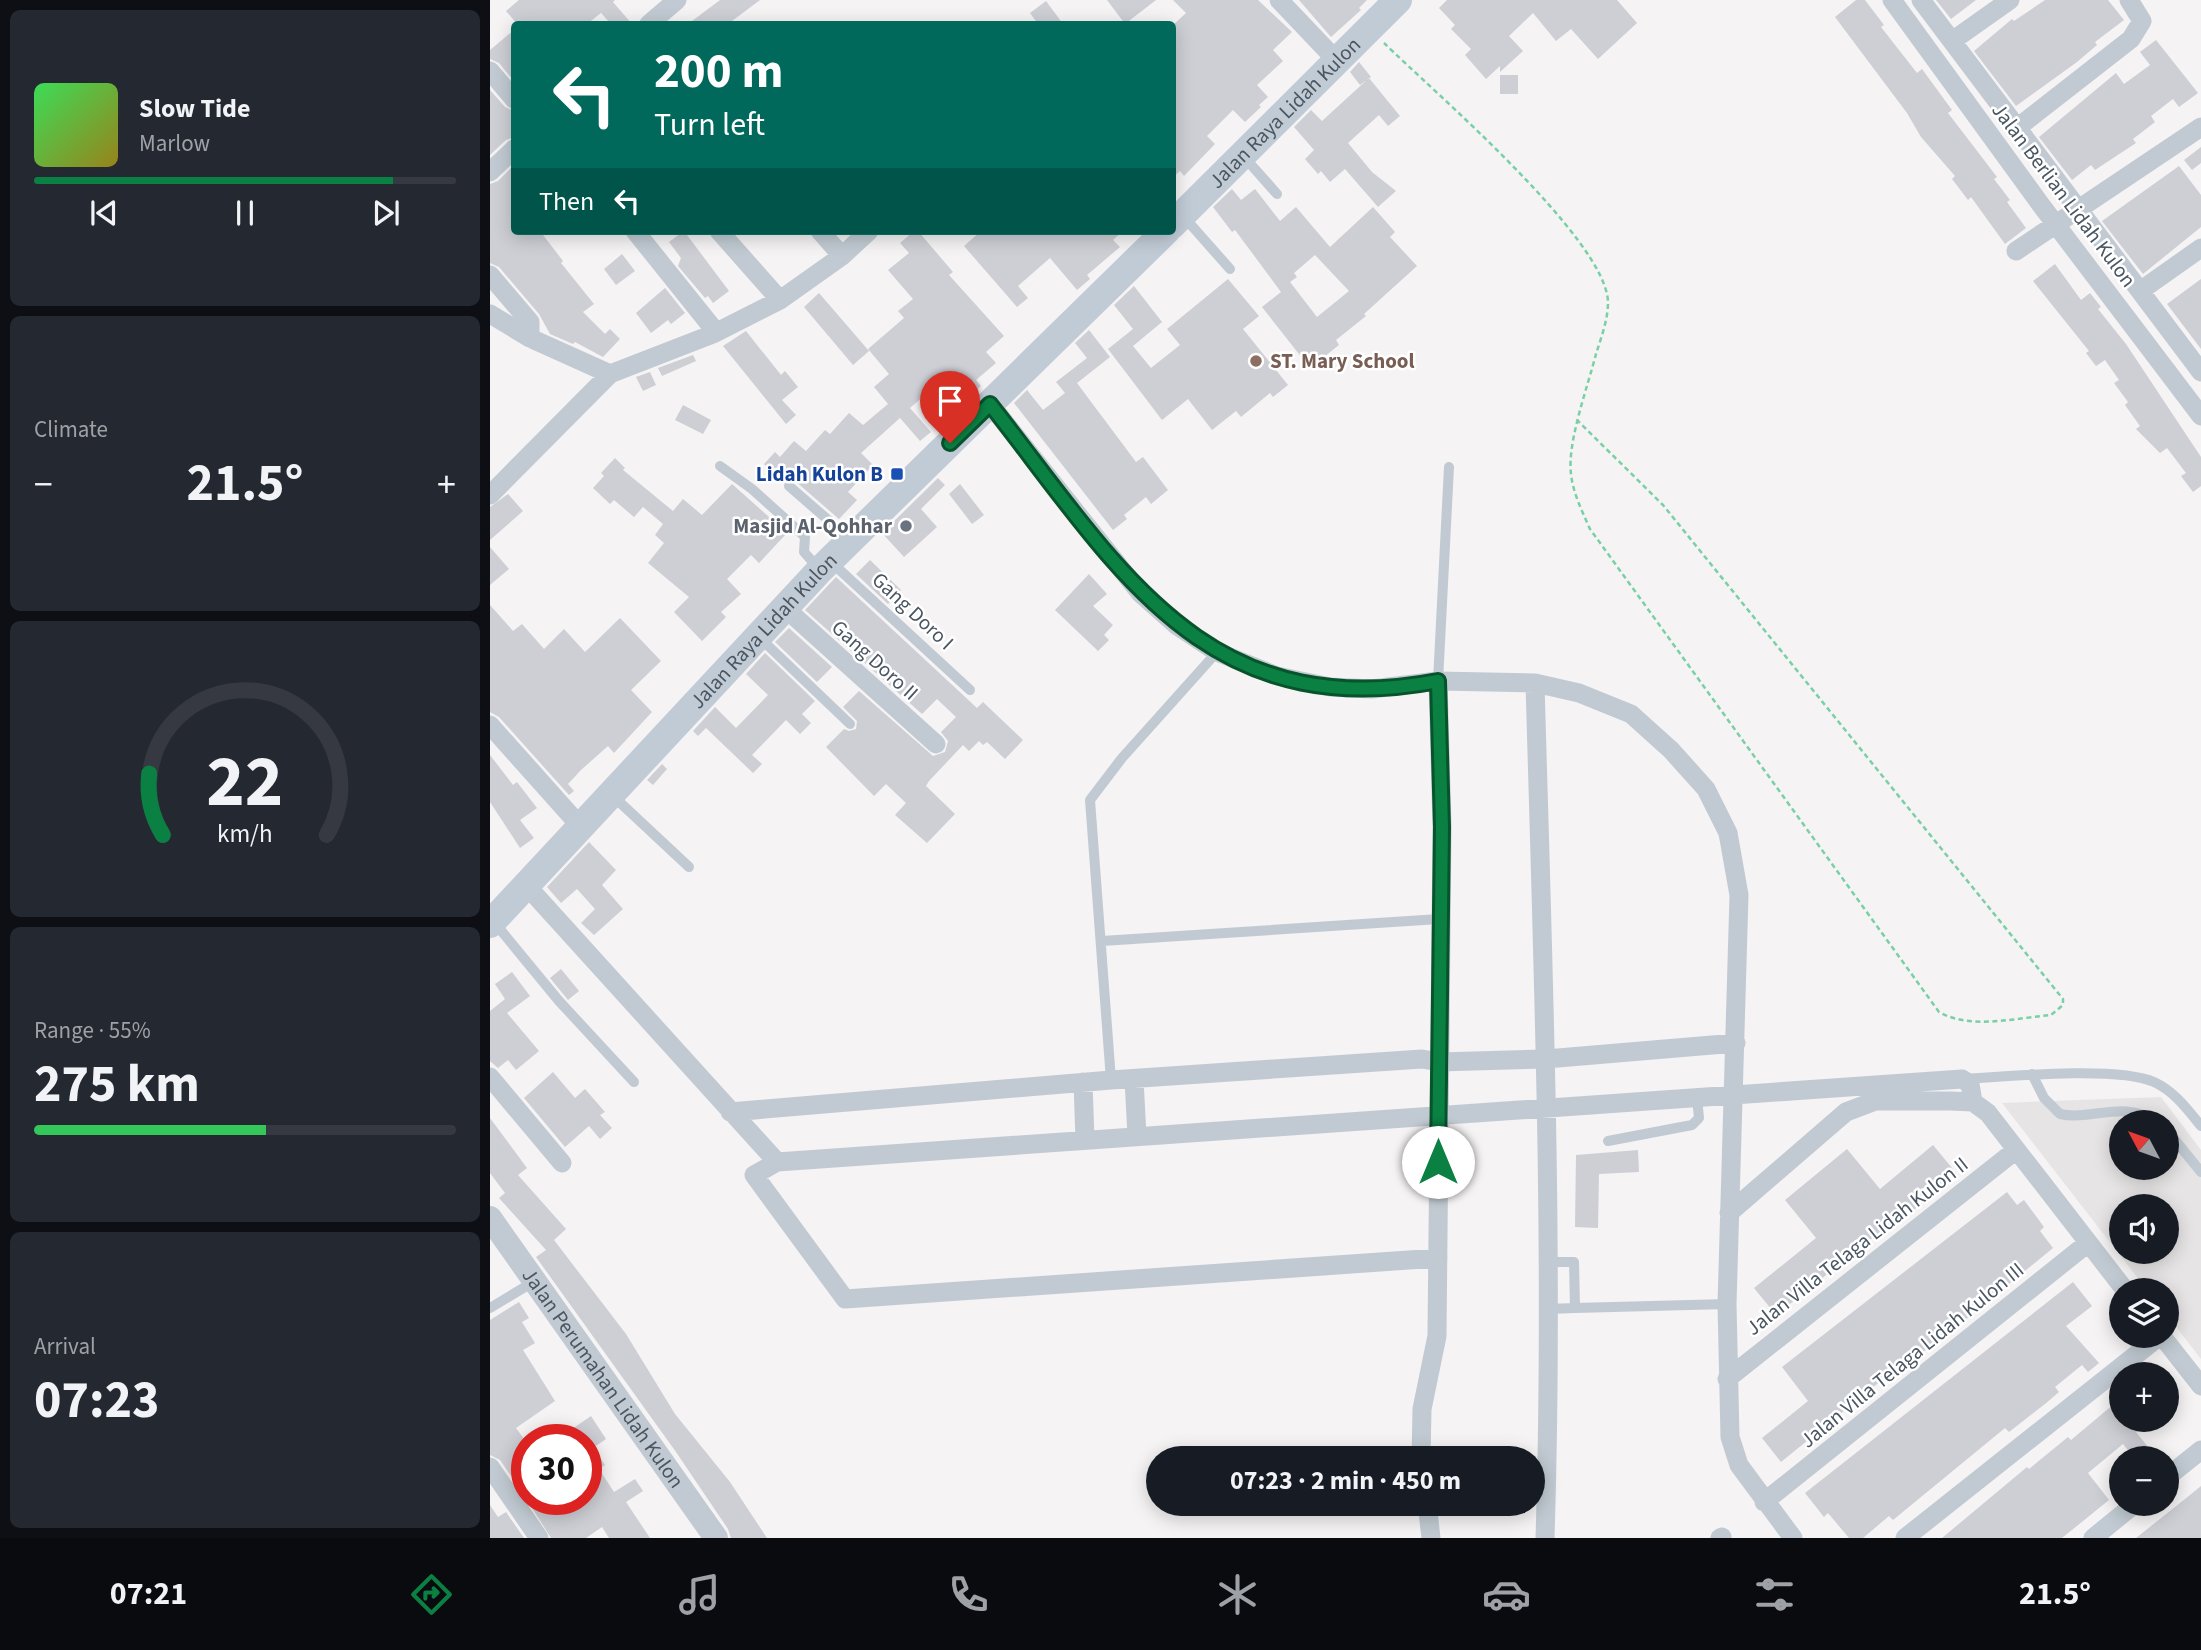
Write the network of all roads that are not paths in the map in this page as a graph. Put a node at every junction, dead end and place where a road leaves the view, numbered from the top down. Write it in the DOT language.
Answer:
graph roads {
  1 [pos="677,0"];
  2 [pos="1279,0"];
  3 [pos="1398,0"];
  4 [pos="1892,0"];
  5 [pos="1921,0"];
  6 [pos="2010,0"];
  7 [pos="2135,7"];
  8 [pos="652,21"];
  9 [pos="1952,41"];
  10 [pos="1337,61"];
  11 [pos="490,71"];
  12 [pos="511,96"];
  13 [pos="2201,127"];
  14 [pos="2017,128"];
  15 [pos="511,152"];
  16 [pos="1243,156"];
  17 [pos="490,172"];
  18 [pos="1277,194"];
  19 [pos="2078,208"];
  20 [pos="1176,222"];
  21 [pos="2056,224"];
  22 [pos="1176,226"];
  23 [pos="638,235"];
  24 [pos="723,235"];
  25 [pos="824,235"];
  26 [pos="865,235"];
  27 [pos="1163,235"];
  28 [pos="2201,248"];
  29 [pos="2016,251"];
  30 [pos="842,256"];
  31 [pos="1230,269"];
  32 [pos="490,275"];
  33 [pos="2140,291"];
  34 [pos="780,300"];
  35 [pos="490,314"];
  36 [pos="716,332"];
  37 [pos="530,338"];
  38 [pos="2201,372"];
  39 [pos="610,374"];
  40 [pos="990,404"];
  41 [pos="2201,416"];
  42 [pos="720,466"];
  43 [pos="1449,467"];
  44 [pos="789,486"];
  45 [pos="490,495"];
  46 [pos="851,540"];
  47 [pos="825,565"];
  48 [pos="785,608"];
  49 [pos="758,636"];
  50 [pos="1217,652"];
  51 [pos="1438,681"];
  52 [pos="1535,683"];
  53 [pos="970,690"];
  54 [pos="850,724"];
  55 [pos="490,725"];
  56 [pos="936,744"];
  57 [pos="611,794"];
  58 [pos="580,827"];
  59 [pos="689,867"];
  60 [pos="526,885"];
  61 [pos="1440,919"];
  62 [pos="491,923"];
  63 [pos="1102,941"];
  64 [pos="1736,1043"];
  65 [pos="1546,1059"];
  66 [pos="1439,1062"];
  67 [pos="2032,1074"];
  68 [pos="490,1077"];
  69 [pos="1134,1079"];
  70 [pos="1962,1079"];
  71 [pos="1111,1080"];
  72 [pos="634,1082"];
  73 [pos="1083,1082"];
  74 [pos="1735,1095"];
  75 [pos="1697,1098"];
  76 [pos="1973,1102"];
  77 [pos="1548,1110"];
  78 [pos="2109,1111"];
  79 [pos="730,1112"];
  80 [pos="1438,1114"];
  81 [pos="2201,1126"];
  82 [pos="1138,1136"];
  83 [pos="1084,1140"];
  84 [pos="1608,1141"];
  85 [pos="2179,1145"];
  86 [pos="2016,1150"];
  87 [pos="777,1162"];
  88 [pos="562,1163"];
  89 [pos="2201,1172"];
  90 [pos="1729,1213"];
  91 [pos="494,1232"];
  92 [pos="2088,1243"];
  93 [pos="1438,1258"];
  94 [pos="1548,1262"];
  95 [pos="2116,1278"];
  96 [pos="536,1281"];
  97 [pos="1727,1304"];
  98 [pos="490,1308"];
  99 [pos="1575,1308"];
  100 [pos="1548,1309"];
  101 [pos="2145,1348"];
  102 [pos="2171,1348"];
  103 [pos="1727,1379"];
  104 [pos="2201,1386"];
  105 [pos="1422,1446"];
  106 [pos="2201,1450"];
  107 [pos="490,1467"];
  108 [pos="2179,1468"];
  109 [pos="1764,1502"];
  110 [pos="1428,1516"];
  111 [pos="2120,1516"];
  112 [pos="539,1538"];
  113 [pos="716,1538"];
  114 [pos="1431,1538"];
  115 [pos="1545,1538"];
  116 [pos="1793,1538"];
  117 [pos="1905,1538"];
  118 [pos="2093,1538"];
  1 -- 8 [label="street"];
  2 -- 10 [label="street"];
  3 -- 10 [label="main road, Jalan Raya Lidah Kulon"];
  4 -- 21 [label="street, Jalan Berlian Lidah Kulon"];
  5 -- 9 [label="street, Jalan Berlian Lidah Kulon"];
  6 -- 9 [label="street"];
  7 -- 14 [label="street"];
  9 -- 14 [label="street, Jalan Berlian Lidah Kulon"];
  10 -- 16 [label="main road, Jalan Raya Lidah Kulon"];
  11 -- 12 [label="street"];
  13 -- 19 [label="street"];
  14 -- 19 [label="street, Jalan Berlian Lidah Kulon"];
  15 -- 17 [label="street"];
  16 -- 18 [label="lane"];
  16 -- 20 [label="main road, Jalan Raya Lidah Kulon"];
  19 -- 21 [label="street"];
  19 -- 33 [label="street, Jalan Berlian Lidah Kulon"];
  21 -- 29 [label="street"];
  21 -- 41 [label="street, Jalan Berlian Lidah Kulon"];
  22 -- 31 [label="lane"];
  23 -- 36 [label="street"];
  24 -- 34 [label="street"];
  25 -- 30 [label="street"];
  26 -- 30 [label="street"];
  27 -- 40 [label="main road, Jalan Raya Lidah Kulon"];
  28 -- 33 [label="street"];
  30 -- 34 [label="street"];
  32 -- 37 [label="street"];
  33 -- 38 [label="street, Jalan Berlian Lidah Kulon"];
  34 -- 36 [label="street"];
  35 -- 37 [label="street"];
  36 -- 39 [label="street"];
  37 -- 39 [label="street"];
  39 -- 45 [label="street"];
  40 -- 46 [label="main road, Jalan Raya Lidah Kulon"];
  40 -- 50 [label="street"];
  42 -- 47 [label="lane, Gang Doro I"];
  43 -- 51 [label="lane"];
  44 -- 46 [label="lane"];
  46 -- 47 [label="main road, Jalan Raya Lidah Kulon"];
  47 -- 48 [label="main road, Jalan Raya Lidah Kulon"];
  47 -- 53 [label="lane, Gang Doro I"];
  48 -- 49 [label="main road, Jalan Raya Lidah Kulon"];
  48 -- 56 [label="street, Gang Doro II"];
  49 -- 54 [label="lane"];
  49 -- 57 [label="main road, Jalan Raya Lidah Kulon"];
  50 -- 51 [label="street"];
  50 -- 63 [label="lane"];
  51 -- 52 [label="street"];
  51 -- 61 [label="street"];
  52 -- 64 [label="street"];
  52 -- 65 [label="street"];
  55 -- 58 [label="street"];
  57 -- 58 [label="main road, Jalan Raya Lidah Kulon"];
  57 -- 59 [label="lane"];
  58 -- 60 [label="main road, Jalan Raya Lidah Kulon"];
  60 -- 62 [label="main road, Jalan Raya Lidah Kulon"];
  60 -- 79 [label="street"];
  61 -- 63 [label="lane"];
  61 -- 66 [label="street"];
  62 -- 72 [label="lane"];
  63 -- 71 [label="lane"];
  64 -- 65 [label="street"];
  64 -- 74 [label="street"];
  65 -- 66 [label="street"];
  65 -- 77 [label="street"];
  66 -- 69 [label="street"];
  66 -- 80 [label="street"];
  67 -- 70 [label="lane"];
  67 -- 78 [label="lane"];
  67 -- 81 [label="lane"];
  68 -- 88 [label="street"];
  69 -- 71 [label="street"];
  69 -- 82 [label="street"];
  70 -- 74 [label="street"];
  70 -- 76 [label="street"];
  71 -- 73 [label="street"];
  73 -- 79 [label="street"];
  73 -- 83 [label="street"];
  74 -- 75 [label="street"];
  74 -- 90 [label="street"];
  75 -- 77 [label="street"];
  75 -- 84 [label="lane"];
  76 -- 86 [label="street"];
  76 -- 90 [label="street"];
  77 -- 80 [label="street"];
  77 -- 94 [label="street"];
  79 -- 87 [label="street"];
  80 -- 82 [label="street"];
  80 -- 93 [label="street"];
  82 -- 83 [label="street"];
  83 -- 87 [label="street"];
  85 -- 89 [label="lane"];
  86 -- 92 [label="street"];
  86 -- 103 [label="street, Jalan Villa Telaga Lidah Kulon II"];
  87 -- 93 [label="street"];
  90 -- 97 [label="street"];
  91 -- 96 [label="street, Jalan Perumahan Lidah Kulon"];
  92 -- 95 [label="street"];
  92 -- 109 [label="street, Jalan Villa Telaga Lidah Kulon III"];
  93 -- 105 [label="street"];
  94 -- 99 [label="lane"];
  94 -- 100 [label="street"];
  96 -- 98 [label="lane"];
  96 -- 113 [label="street, Jalan Perumahan Lidah Kulon"];
  97 -- 99 [label="lane"];
  97 -- 103 [label="street"];
  99 -- 100 [label="lane"];
  100 -- 115 [label="street"];
  101 -- 117 [label="street"];
  102 -- 104 [label="street"];
  103 -- 109 [label="street"];
  106 -- 108 [label="street"];
  107 -- 112 [label="street"];
  109 -- 116 [label="street"];
  110 -- 114 [label="street"];
  111 -- 118 [label="street"];
}
